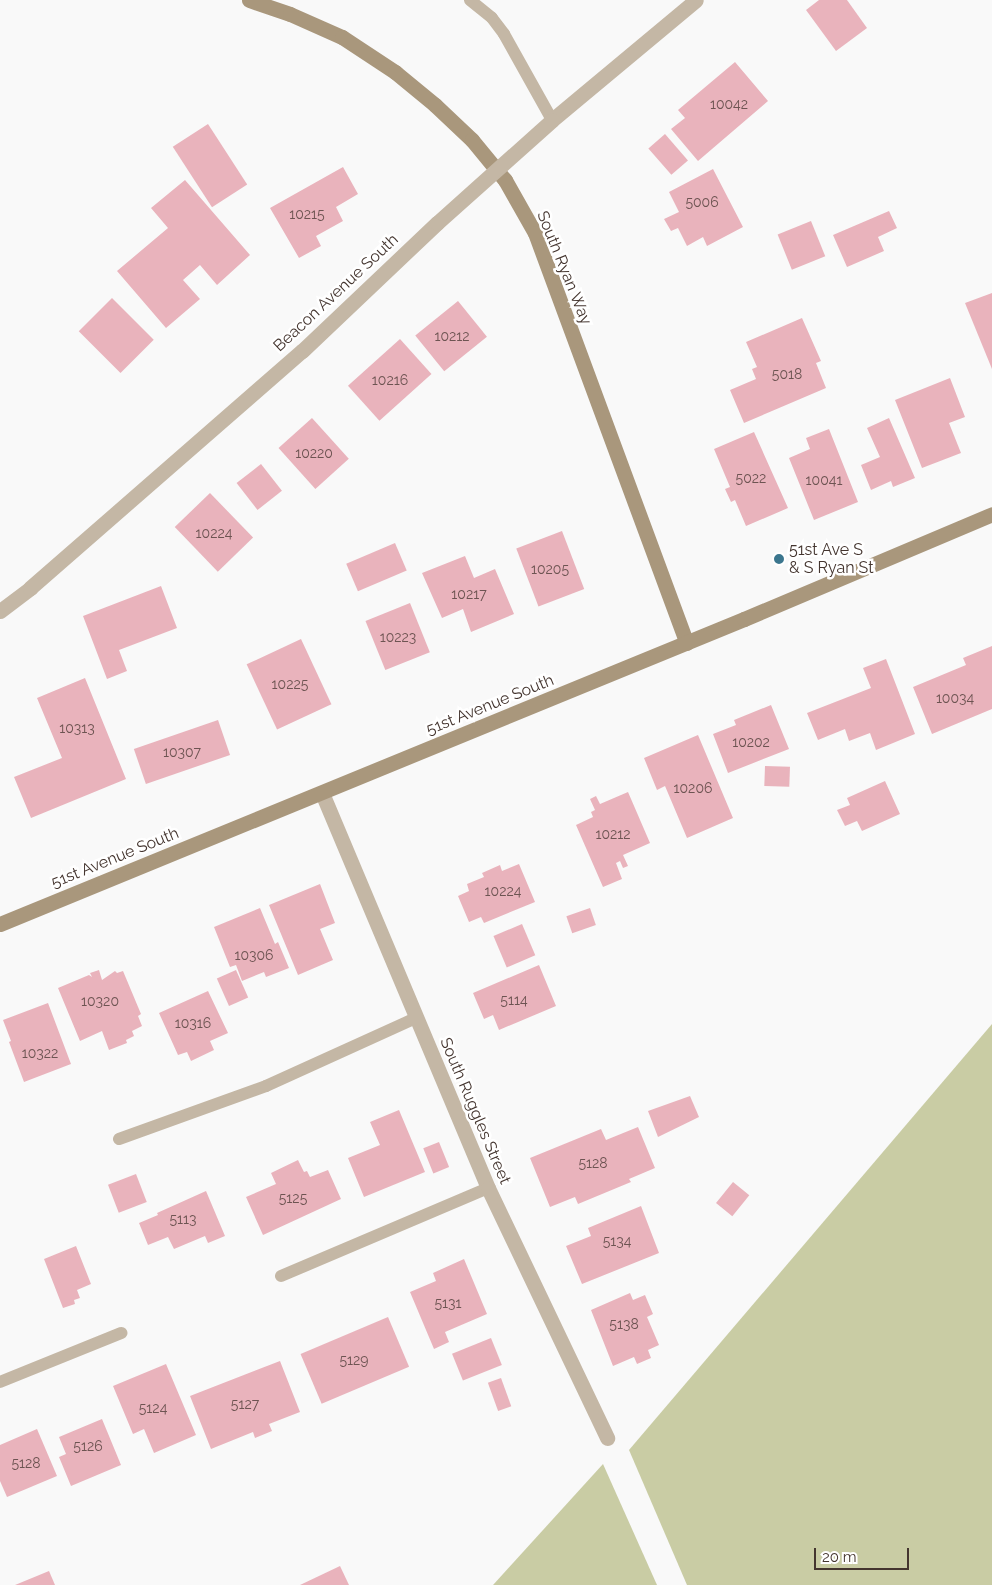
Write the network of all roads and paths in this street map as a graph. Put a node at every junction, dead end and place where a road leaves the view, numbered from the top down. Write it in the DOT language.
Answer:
graph roads {
  1 [pos="248,0"];
  2 [pos="470,0"];
  3 [pos="696,0"];
  4 [pos="552,120"];
  5 [pos="992,514"];
  6 [pos="0,611"];
  7 [pos="687,642"];
  8 [pos="322,793"];
  9 [pos="0,924"];
  10 [pos="416,1018"];
  11 [pos="119,1139"];
  12 [pos="488,1188"];
  13 [pos="281,1276"];
  14 [pos="121,1333"];
  15 [pos="0,1382"];
  16 [pos="607,1438"];
  1 -- 7 [label="street, South Ryan Way"];
  2 -- 4 [label="lane"];
  3 -- 4 [label="street, Beacon Avenue South"];
  4 -- 6 [label="street, Beacon Avenue South, bridge"];
  5 -- 7 [label="street, 51st Avenue South"];
  7 -- 8 [label="street, 51st Avenue South"];
  8 -- 9 [label="street, 51st Avenue South"];
  8 -- 10 [label="street, South Ruggles Street"];
  10 -- 11 [label="lane"];
  10 -- 12 [label="street, South Ruggles Street"];
  12 -- 13 [label="lane"];
  12 -- 16 [label="street, South Ruggles Street"];
  14 -- 15 [label="lane"];
}
